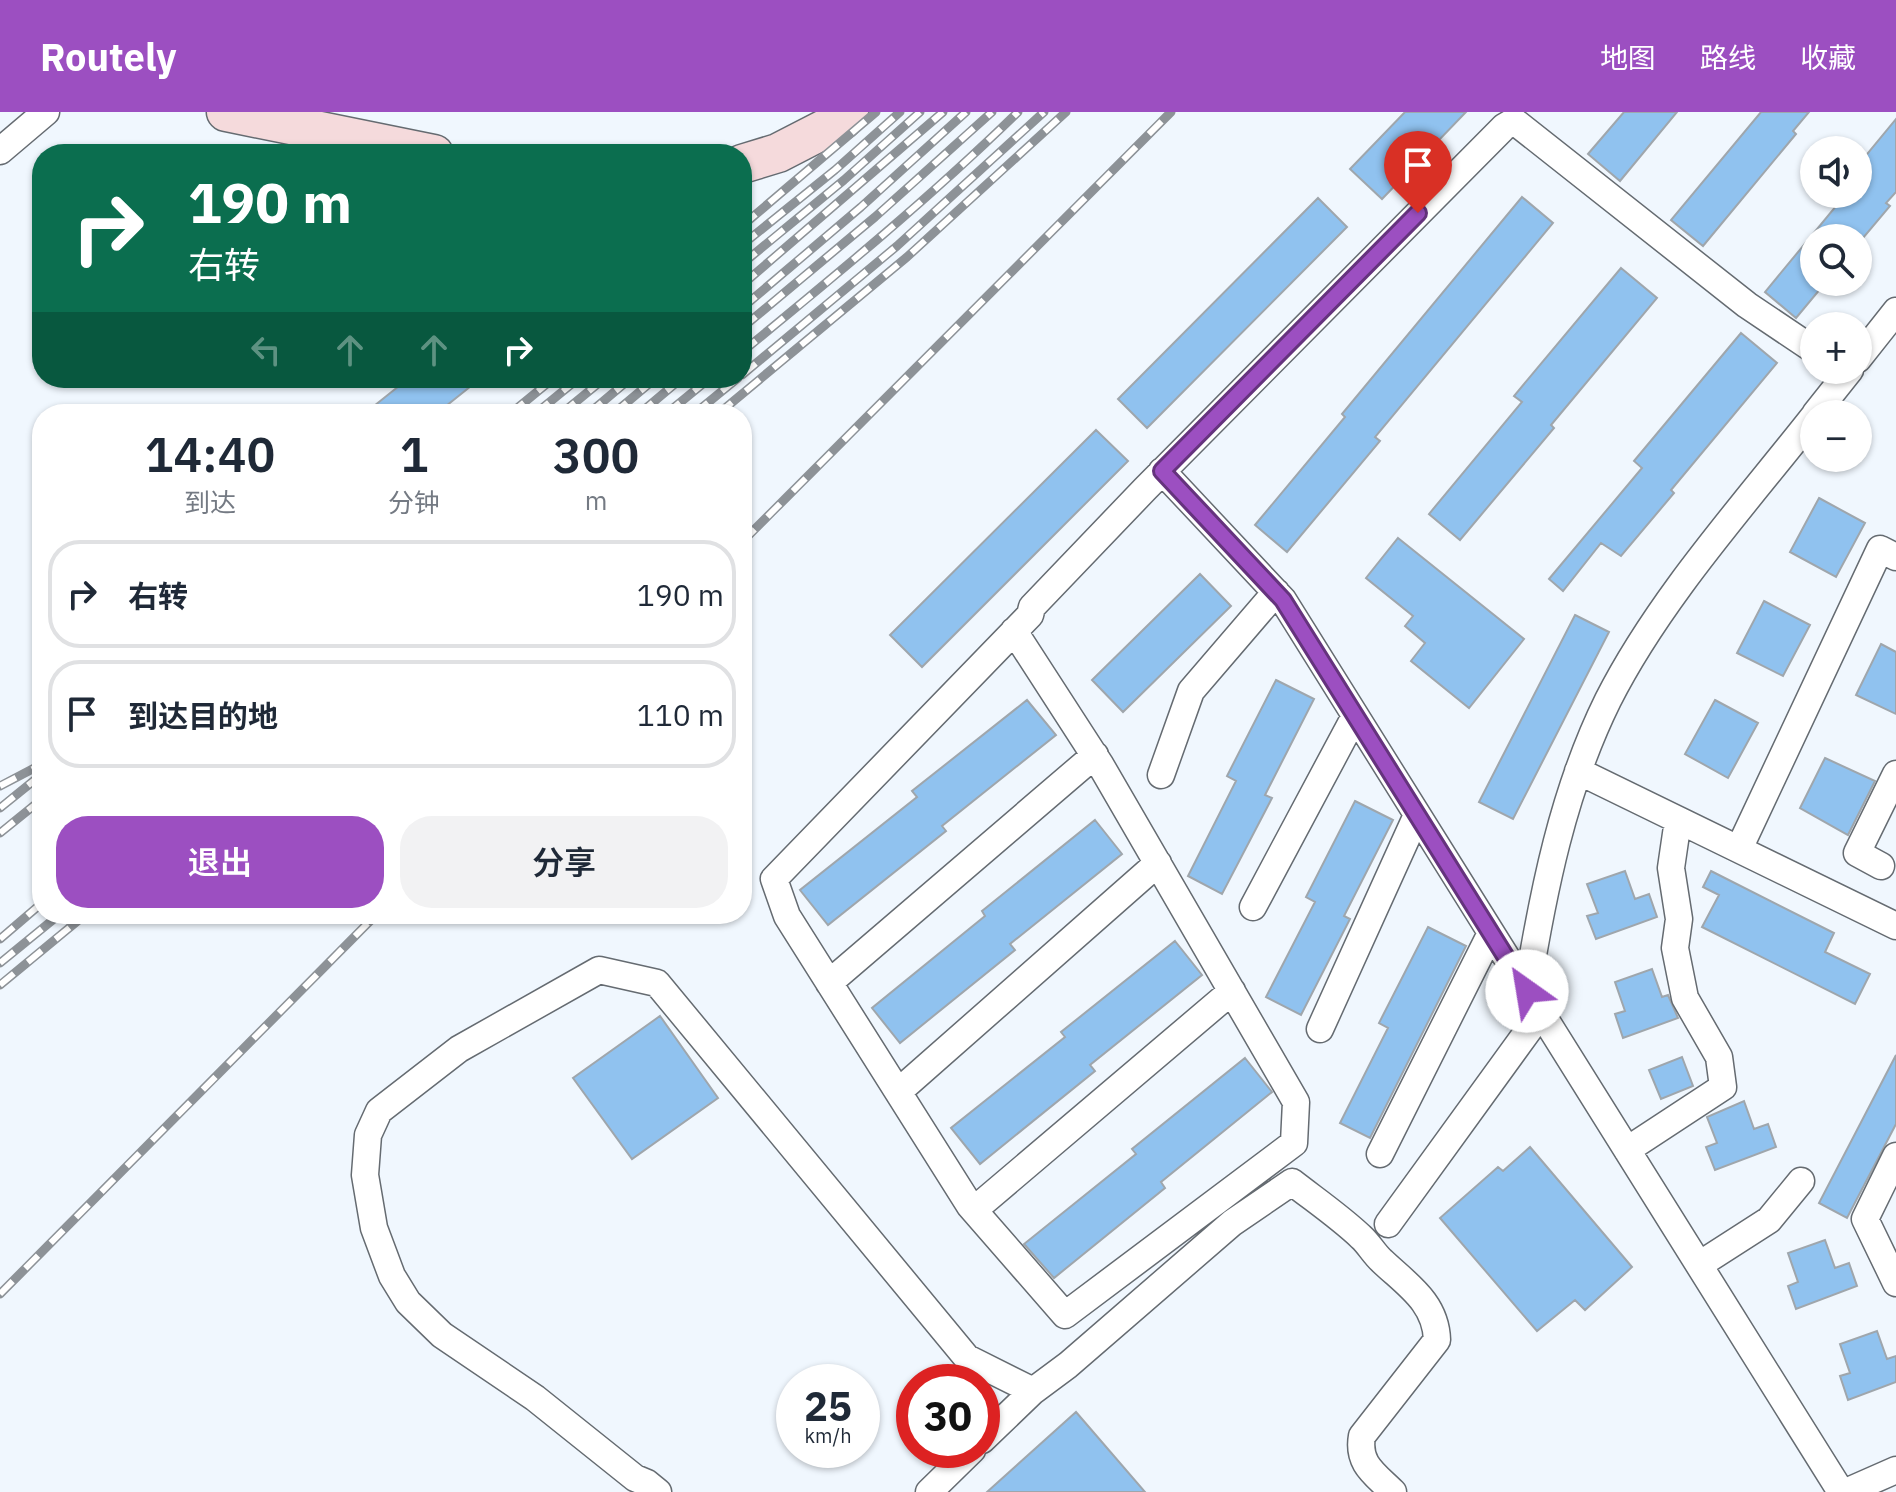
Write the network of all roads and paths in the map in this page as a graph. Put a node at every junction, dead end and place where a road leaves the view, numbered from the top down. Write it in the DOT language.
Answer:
graph roads {
  1 [pos="46,112"];
  2 [pos="226,112"];
  3 [pos="849,112"];
  4 [pos="384,144"];
  5 [pos="0,151"];
  6 [pos="752,161"];
  7 [pos="1896,311"];
  8 [pos="1800,341"];
  9 [pos="1872,341"];
  10 [pos="1800,434"];
  11 [pos="1162,471"];
  12 [pos="1896,557"];
  13 [pos="1276,592"];
  14 [pos="1014,631"];
  15 [pos="1355,716"];
  16 [pos="1095,755"];
  17 [pos="1578,771"];
  18 [pos="1896,774"];
  19 [pos="1161,775"];
  20 [pos="1417,815"];
  21 [pos="1678,820"];
  22 [pos="1739,849"];
  23 [pos="1158,863"];
  24 [pos="1881,866"];
  25 [pos="1253,907"];
  26 [pos="1896,926"];
  27 [pos="1491,933"];
  28 [pos="829,983"];
  29 [pos="1232,991"];
  30 [pos="1534,1002"];
  31 [pos="1320,1029"];
  32 [pos="898,1092"];
  33 [pos="1627,1150"];
  34 [pos="1380,1154"];
  35 [pos="1896,1156"];
  36 [pos="1801,1181"];
  37 [pos="974,1210"];
  38 [pos="1388,1224"];
  39 [pos="1699,1265"];
  40 [pos="1896,1283"];
  41 [pos="1033,1391"];
  42 [pos="1000,1423"];
  43 [pos="954,1468"];
  44 [pos="1896,1470"];
  45 [pos="658,1492"];
  46 [pos="929,1492"];
  47 [pos="1393,1492"];
  48 [pos="1844,1492"];
  1 -- 5 [label="street"];
  2 -- 4 [label="main road"];
  3 -- 6 [label="main road"];
  7 -- 9 [label="street"];
  8 -- 11 [label="street"];
  10 -- 17 [label="street"];
  11 -- 13 [label="street"];
  11 -- 14 [label="street"];
  12 -- 22 [label="street"];
  13 -- 15 [label="street"];
  13 -- 19 [label="street"];
  14 -- 16 [label="street"];
  14 -- 28 [label="street"];
  15 -- 20 [label="street"];
  15 -- 25 [label="street"];
  16 -- 23 [label="street"];
  16 -- 28 [label="street"];
  17 -- 21 [label="street"];
  17 -- 30 [label="street"];
  18 -- 24 [label="street"];
  20 -- 27 [label="street"];
  20 -- 31 [label="street"];
  21 -- 22 [label="street"];
  21 -- 33 [label="street"];
  22 -- 26 [label="street"];
  23 -- 29 [label="street"];
  23 -- 32 [label="street"];
  27 -- 30 [label="street"];
  27 -- 34 [label="street"];
  28 -- 32 [label="street"];
  29 -- 37 [label="street"];
  29 -- 37 [label="street"];
  30 -- 33 [label="street"];
  30 -- 38 [label="street"];
  32 -- 37 [label="street"];
  33 -- 39 [label="street"];
  35 -- 40 [label="street"];
  36 -- 39 [label="street"];
  39 -- 48 [label="street"];
  41 -- 42 [label="street"];
  41 -- 45 [label="street"];
  41 -- 47 [label="street"];
  43 -- 46 [label="street"];
  44 -- 48 [label="street"];
}
